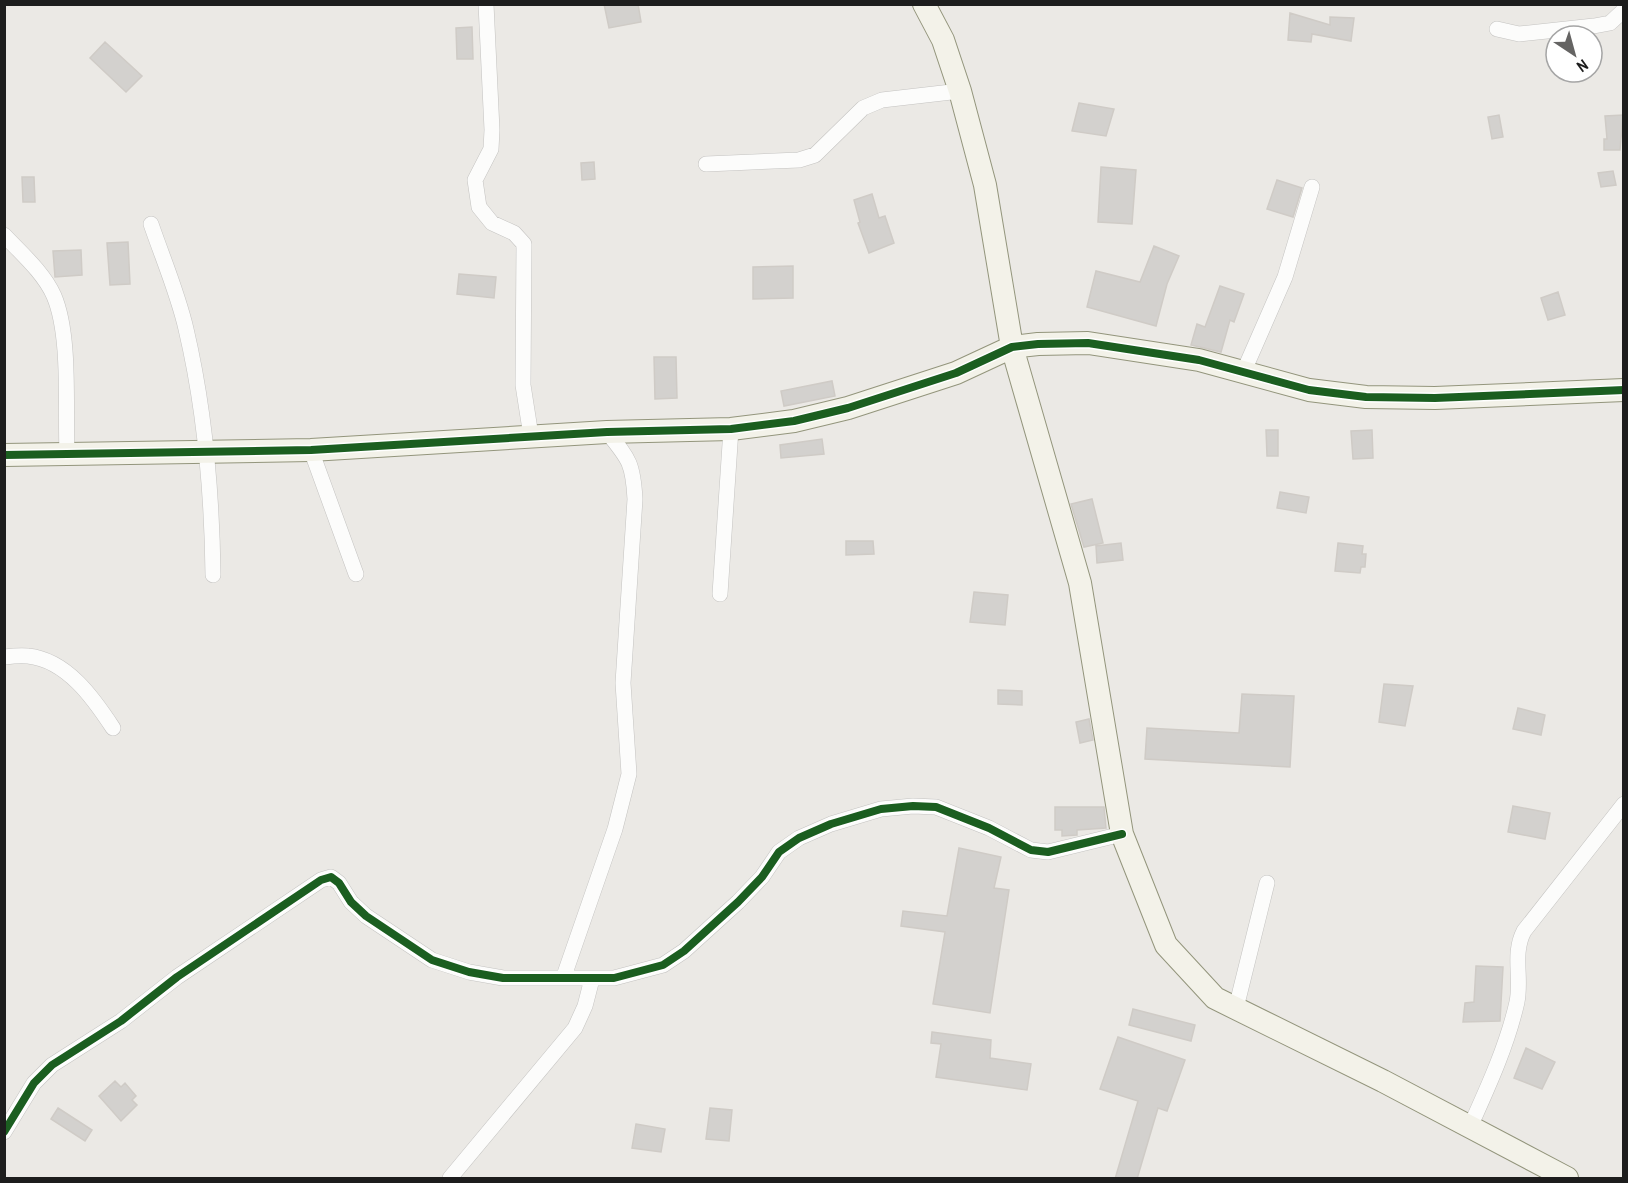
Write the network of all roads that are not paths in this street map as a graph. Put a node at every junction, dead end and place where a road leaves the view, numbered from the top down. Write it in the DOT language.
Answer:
graph roads {
  1 [pos="486,4"];
  2 [pos="924,4"];
  3 [pos="1623,10"];
  4 [pos="1497,29"];
  5 [pos="960,92"];
  6 [pos="706,164"];
  7 [pos="1312,187"];
  8 [pos="152,224"];
  9 [pos="4,235"];
  10 [pos="1012,347"];
  11 [pos="1243,373"];
  12 [pos="1623,390"];
  13 [pos="731,429"];
  14 [pos="607,432"];
  15 [pos="531,436"];
  16 [pos="207,450"];
  17 [pos="311,450"];
  18 [pos="67,452"];
  19 [pos="4,455"];
  20 [pos="356,574"];
  21 [pos="213,575"];
  22 [pos="720,594"];
  23 [pos="4,657"];
  24 [pos="113,728"];
  25 [pos="1623,804"];
  26 [pos="1122,834"];
  27 [pos="1267,883"];
  28 [pos="564,976"];
  29 [pos="592,979"];
  30 [pos="1236,1008"];
  31 [pos="1470,1127"];
  32 [pos="4,1132"];
  33 [pos="450,1179"];
  34 [pos="1567,1179"];
  1 -- 15 [label="street"];
  2 -- 5 [label="street"];
  3 -- 4 [label="street"];
  5 -- 6 [label="street"];
  5 -- 10 [label="street"];
  7 -- 11 [label="street"];
  8 -- 16 [label="street"];
  9 -- 18 [label="street"];
  10 -- 11 [label="street"];
  10 -- 13 [label="street"];
  10 -- 26 [label="street"];
  11 -- 12 [label="street"];
  13 -- 14 [label="street"];
  13 -- 22 [label="street"];
  14 -- 15 [label="street"];
  14 -- 28 [label="street"];
  15 -- 17 [label="street"];
  16 -- 17 [label="street"];
  16 -- 18 [label="street"];
  16 -- 21 [label="street"];
  17 -- 20 [label="street"];
  18 -- 19 [label="street"];
  23 -- 24 [label="street"];
  25 -- 31 [label="street"];
  26 -- 29 [label="street"];
  26 -- 30 [label="street"];
  27 -- 30 [label="street"];
  28 -- 29 [label="street"];
  28 -- 32 [label="street"];
  29 -- 33 [label="street"];
  30 -- 31 [label="street"];
  31 -- 34 [label="street"];
}
